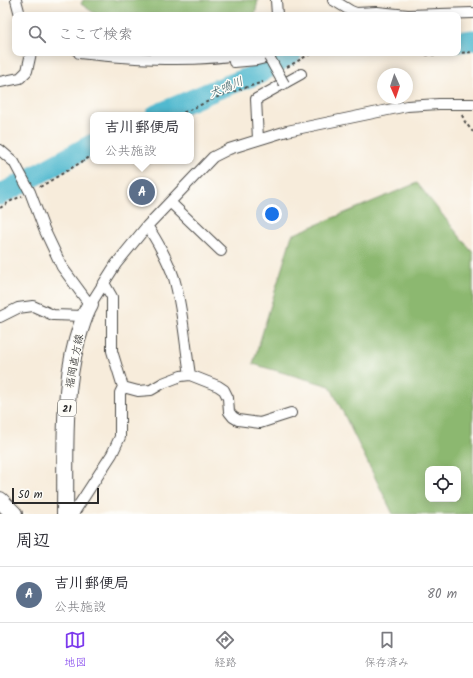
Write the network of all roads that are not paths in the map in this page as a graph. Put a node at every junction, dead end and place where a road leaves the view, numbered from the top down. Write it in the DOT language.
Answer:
graph roads {
  1 [pos="16,0"];
  2 [pos="276,0"];
  3 [pos="332,0"];
  4 [pos="19,12"];
  5 [pos="277,12"];
  6 [pos="353,12"];
  7 [pos="461,14"];
  8 [pos="473,14"];
  9 [pos="30,56"];
  10 [pos="114,56"];
  11 [pos="232,56"];
  12 [pos="267,56"];
  13 [pos="270,56"];
  14 [pos="226,57"];
  15 [pos="302,74"];
  16 [pos="0,82"];
  17 [pos="284,84"];
  18 [pos="473,104"];
  19 [pos="258,139"];
  20 [pos="0,150"];
  21 [pos="170,202"];
  22 [pos="147,226"];
  23 [pos="221,251"];
  24 [pos="104,283"];
  25 [pos="87,311"];
  26 [pos="0,318"];
  27 [pos="190,376"];
  28 [pos="123,387"];
  29 [pos="292,413"];
  30 [pos="0,500"];
  31 [pos="14,514"];
  32 [pos="66,514"];
  33 [pos="73,514"];
  1 -- 4 [label="street"];
  2 -- 5 [label="street"];
  3 -- 6 [label="street"];
  7 -- 8 [label="street"];
  9 -- 16 [label="street"];
  10 -- 14 [label="street"];
  11 -- 14 [label="street"];
  12 -- 14 [label="street"];
  13 -- 17 [label="street, bridge"];
  15 -- 17 [label="street"];
  17 -- 19 [label="street"];
  18 -- 19 [label="street"];
  19 -- 21 [label="street"];
  20 -- 25 [label="street"];
  21 -- 22 [label="street"];
  21 -- 23 [label="street"];
  22 -- 24 [label="street"];
  22 -- 27 [label="street"];
  24 -- 25 [label="street"];
  24 -- 28 [label="street"];
  25 -- 26 [label="street"];
  25 -- 32 [label="main road, 福岡直方線 / 21"];
  27 -- 28 [label="street"];
  27 -- 29 [label="street"];
  28 -- 33 [label="street"];
  30 -- 31 [label="main road"];
}
